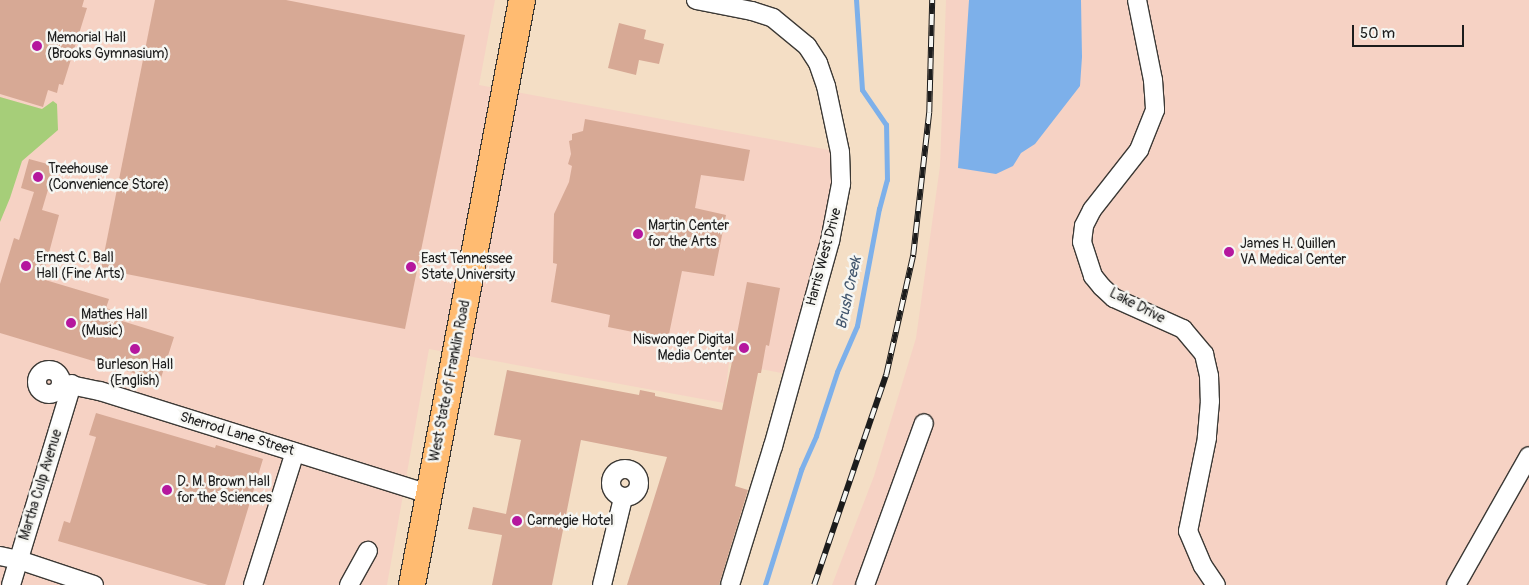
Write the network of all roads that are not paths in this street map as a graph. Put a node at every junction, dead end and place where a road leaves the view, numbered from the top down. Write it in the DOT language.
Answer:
graph roads {
  1 [pos="522,0"];
  2 [pos="696,0"];
  3 [pos="1137,0"];
  4 [pos="61,379"];
  5 [pos="924,423"];
  6 [pos="295,452"];
  7 [pos="1529,456"];
  8 [pos="429,494"];
  9 [pos="623,498"];
  10 [pos="368,551"];
  11 [pos="0,556"];
  12 [pos="19,560"];
  13 [pos="11,585"];
  14 [pos="94,585"];
  15 [pos="253,585"];
  16 [pos="349,585"];
  17 [pos="412,585"];
  18 [pos="602,585"];
  19 [pos="730,585"];
  20 [pos="864,585"];
  21 [pos="1216,585"];
  22 [pos="1456,585"];
  1 -- 8 [label="highway, West State of Franklin Road"];
  2 -- 19 [label="street, Harris West Drive"];
  3 -- 21 [label="street, Lake Drive"];
  4 -- 6 [label="street, Sherrod Lane Street"];
  4 -- 12 [label="street, Martha Culp Avenue"];
  5 -- 20 [label="street"];
  6 -- 8 [label="street, Sherrod Lane Street"];
  6 -- 15 [label="street"];
  7 -- 22 [label="street"];
  8 -- 17 [label="highway, West State of Franklin Road"];
  9 -- 18 [label="street"];
  10 -- 16 [label="street"];
  11 -- 12 [label="street"];
  12 -- 13 [label="street, Martha Culp Avenue"];
  12 -- 14 [label="street"];
}
